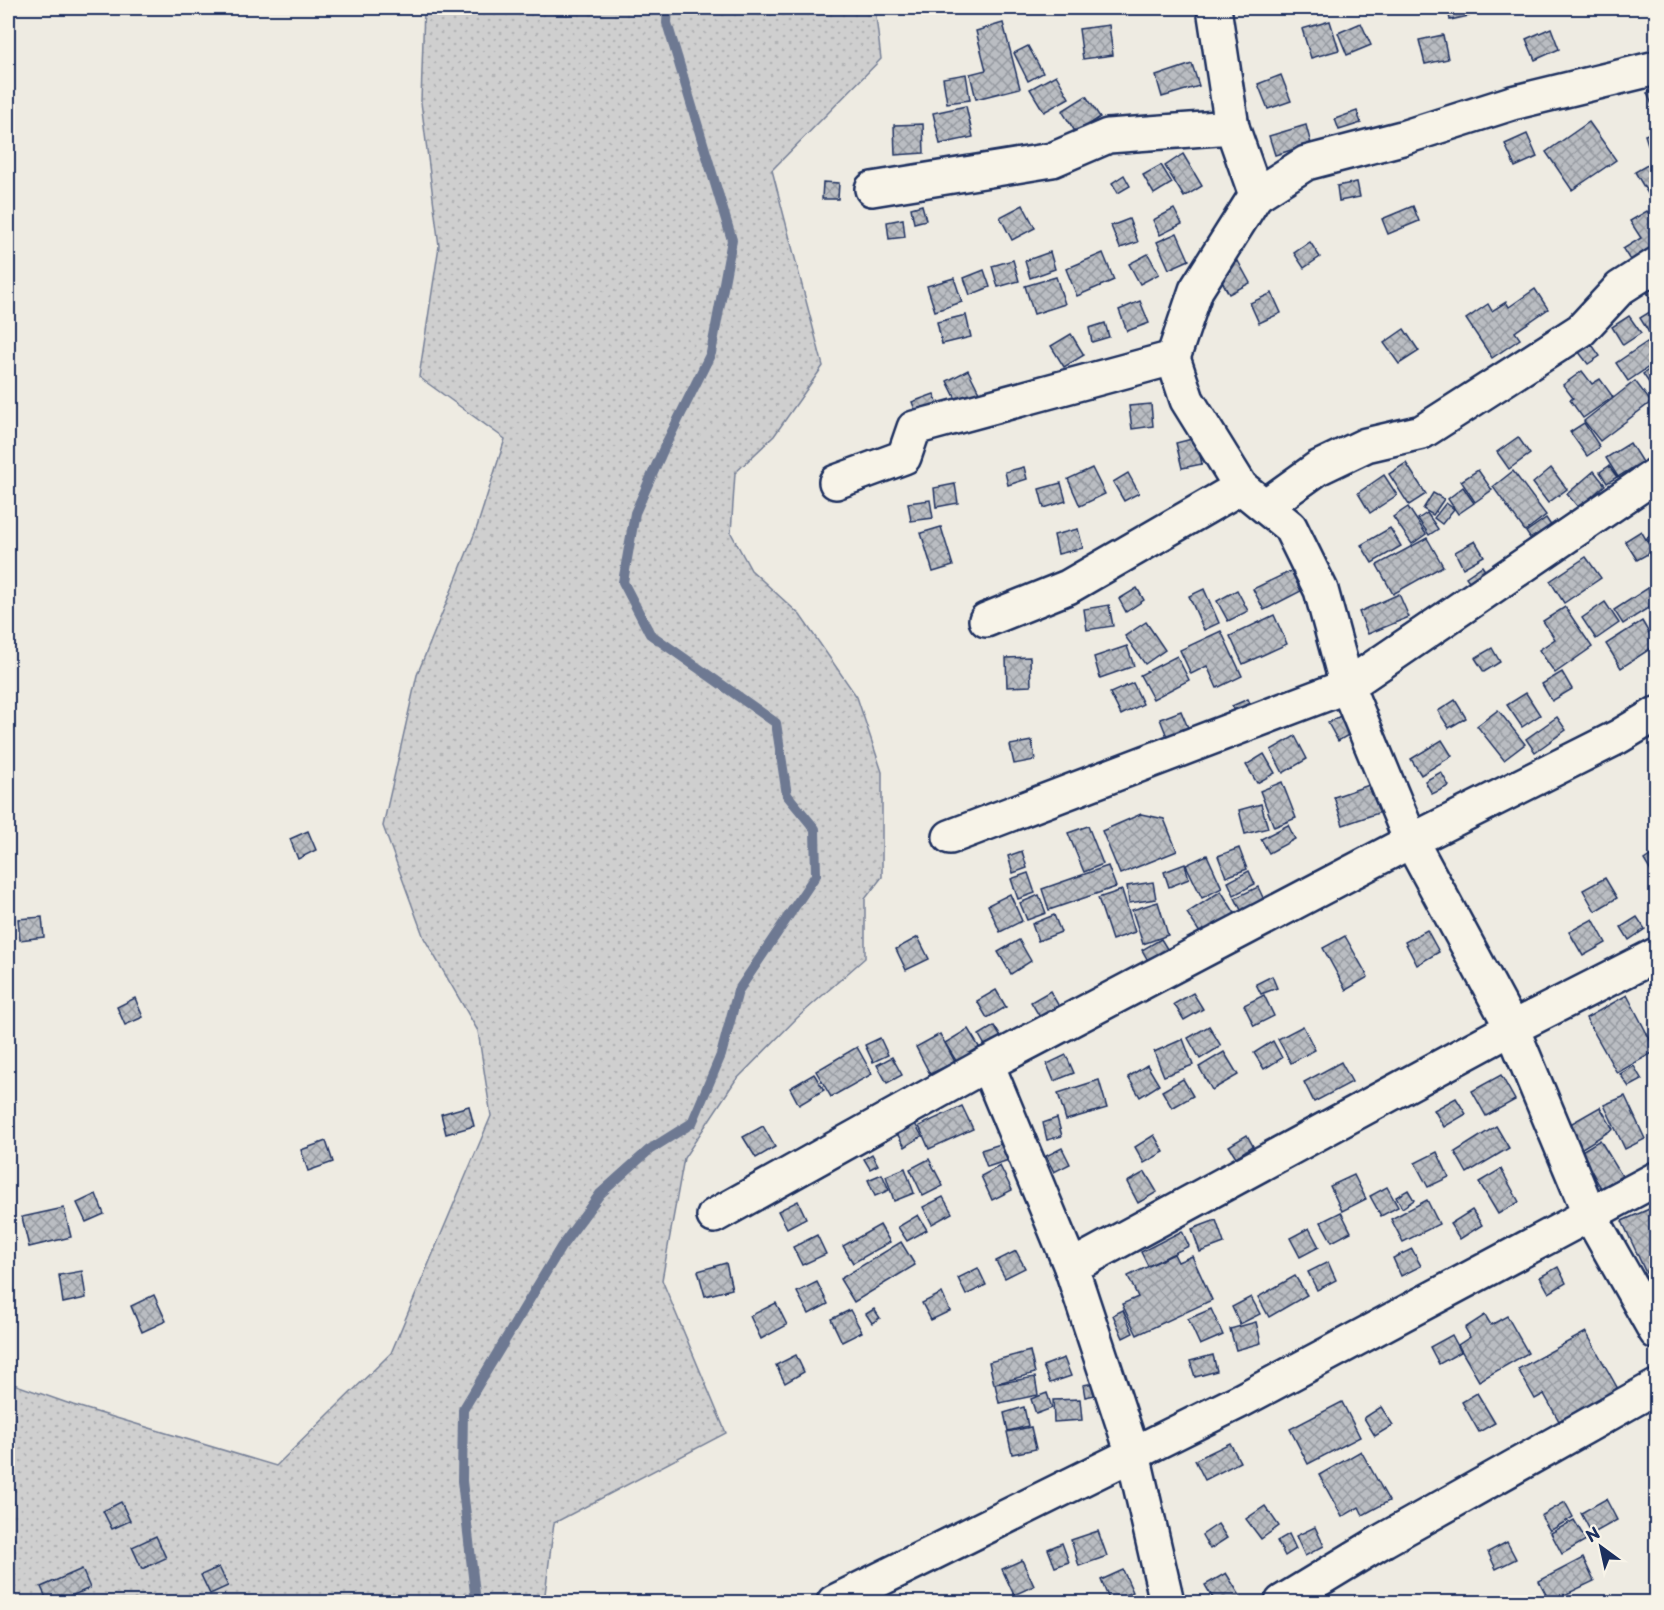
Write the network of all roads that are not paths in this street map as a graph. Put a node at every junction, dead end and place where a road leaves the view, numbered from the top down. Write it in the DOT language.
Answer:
graph roads {
  1 [pos="1214,8"];
  2 [pos="1656,68"];
  3 [pos="1233,127"];
  4 [pos="872,189"];
  5 [pos="1256,195"];
  6 [pos="1656,265"];
  7 [pos="1173,358"];
  8 [pos="1656,475"];
  9 [pos="836,482"];
  10 [pos="1253,497"];
  11 [pos="986,620"];
  12 [pos="1347,686"];
  13 [pos="1656,714"];
  14 [pos="950,837"];
  15 [pos="1411,841"];
  16 [pos="1656,955"];
  17 [pos="1512,1028"];
  18 [pos="987,1064"];
  19 [pos="1656,1179"];
  20 [pos="1590,1215"];
  21 [pos="714,1216"];
  22 [pos="1071,1267"];
  23 [pos="1656,1332"];
  24 [pos="1656,1387"];
  25 [pos="1133,1454"];
  26 [pos="834,1602"];
  27 [pos="1167,1602"];
  28 [pos="1282,1602"];
  1 -- 3 [label="street"];
  2 -- 5 [label="street"];
  3 -- 4 [label="street"];
  3 -- 5 [label="street"];
  5 -- 7 [label="street"];
  6 -- 10 [label="street"];
  7 -- 9 [label="street"];
  7 -- 10 [label="street"];
  8 -- 12 [label="street"];
  10 -- 11 [label="street"];
  10 -- 12 [label="street"];
  12 -- 14 [label="street"];
  12 -- 15 [label="street"];
  13 -- 15 [label="street"];
  15 -- 17 [label="street"];
  15 -- 18 [label="street"];
  16 -- 17 [label="street"];
  17 -- 20 [label="street"];
  17 -- 22 [label="street"];
  18 -- 21 [label="street"];
  18 -- 22 [label="street"];
  19 -- 20 [label="street"];
  20 -- 23 [label="street"];
  20 -- 25 [label="street"];
  22 -- 25 [label="street"];
  24 -- 28 [label="street"];
  25 -- 26 [label="street"];
  25 -- 27 [label="street"];
}
